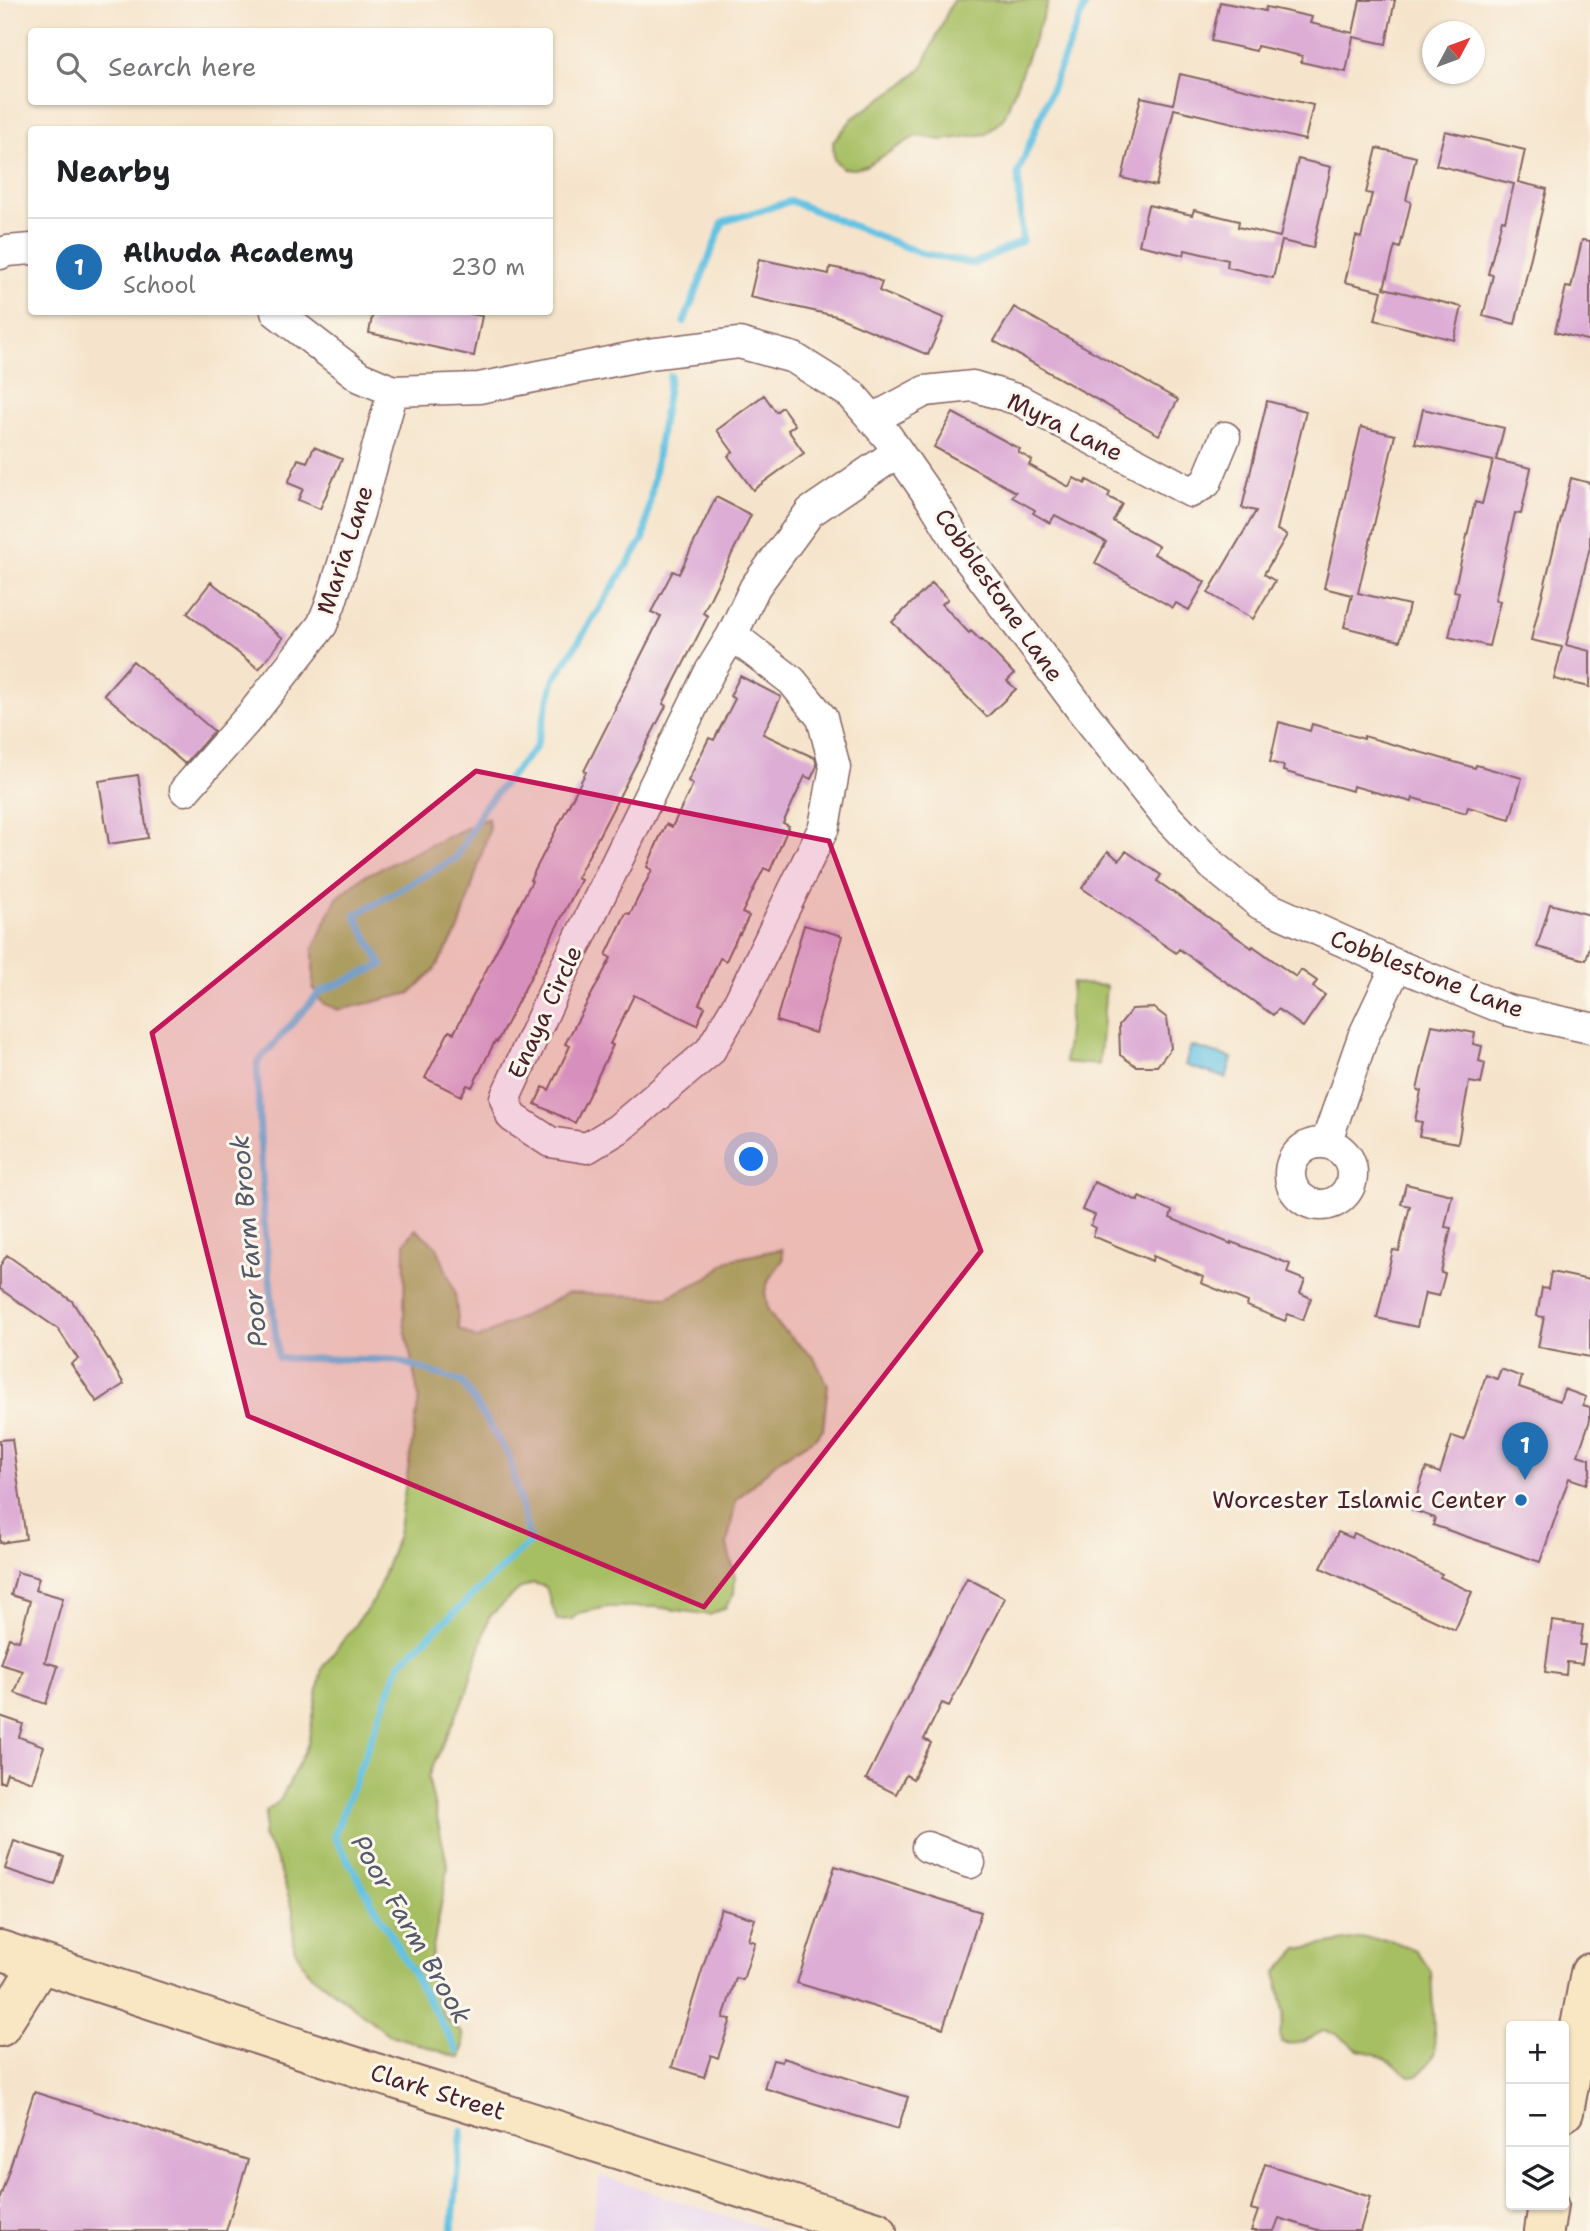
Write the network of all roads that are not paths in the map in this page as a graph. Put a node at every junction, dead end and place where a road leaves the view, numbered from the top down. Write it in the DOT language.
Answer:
graph roads {
  1 [pos="28,249"];
  2 [pos="0,254"];
  3 [pos="280,315"];
  4 [pos="393,391"];
  5 [pos="873,419"];
  6 [pos="1225,437"];
  7 [pos="898,452"];
  8 [pos="732,635"];
  9 [pos="185,790"];
  10 [pos="1397,965"];
  11 [pos="1590,1028"];
  12 [pos="1326,1143"];
  13 [pos="927,1847"];
  14 [pos="970,1863"];
  15 [pos="0,1950"];
  16 [pos="40,1964"];
  17 [pos="1590,1973"];
  18 [pos="0,2027"];
  19 [pos="1569,2085"];
  20 [pos="1547,2210"];
  21 [pos="877,2231"];
  22 [pos="1544,2231"];
  1 -- 2 [label="street"];
  3 -- 4 [label="street, Cobblestone Lane"];
  4 -- 5 [label="street, Cobblestone Lane"];
  4 -- 9 [label="street, Maria Lane"];
  5 -- 6 [label="street, Myra Lane"];
  5 -- 7 [label="street, Cobblestone Lane"];
  7 -- 8 [label="street, Enaya Circle"];
  7 -- 10 [label="street, Cobblestone Lane"];
  8 -- 8 [label="street, Enaya Circle"];
  10 -- 11 [label="street, Cobblestone Lane"];
  10 -- 12 [label="street"];
  13 -- 14 [label="street"];
  15 -- 16 [label="street, Clark Street"];
  16 -- 18 [label="street"];
  16 -- 21 [label="street, Clark Street"];
  17 -- 19 [label="street"];
  20 -- 22 [label="street"];
}
